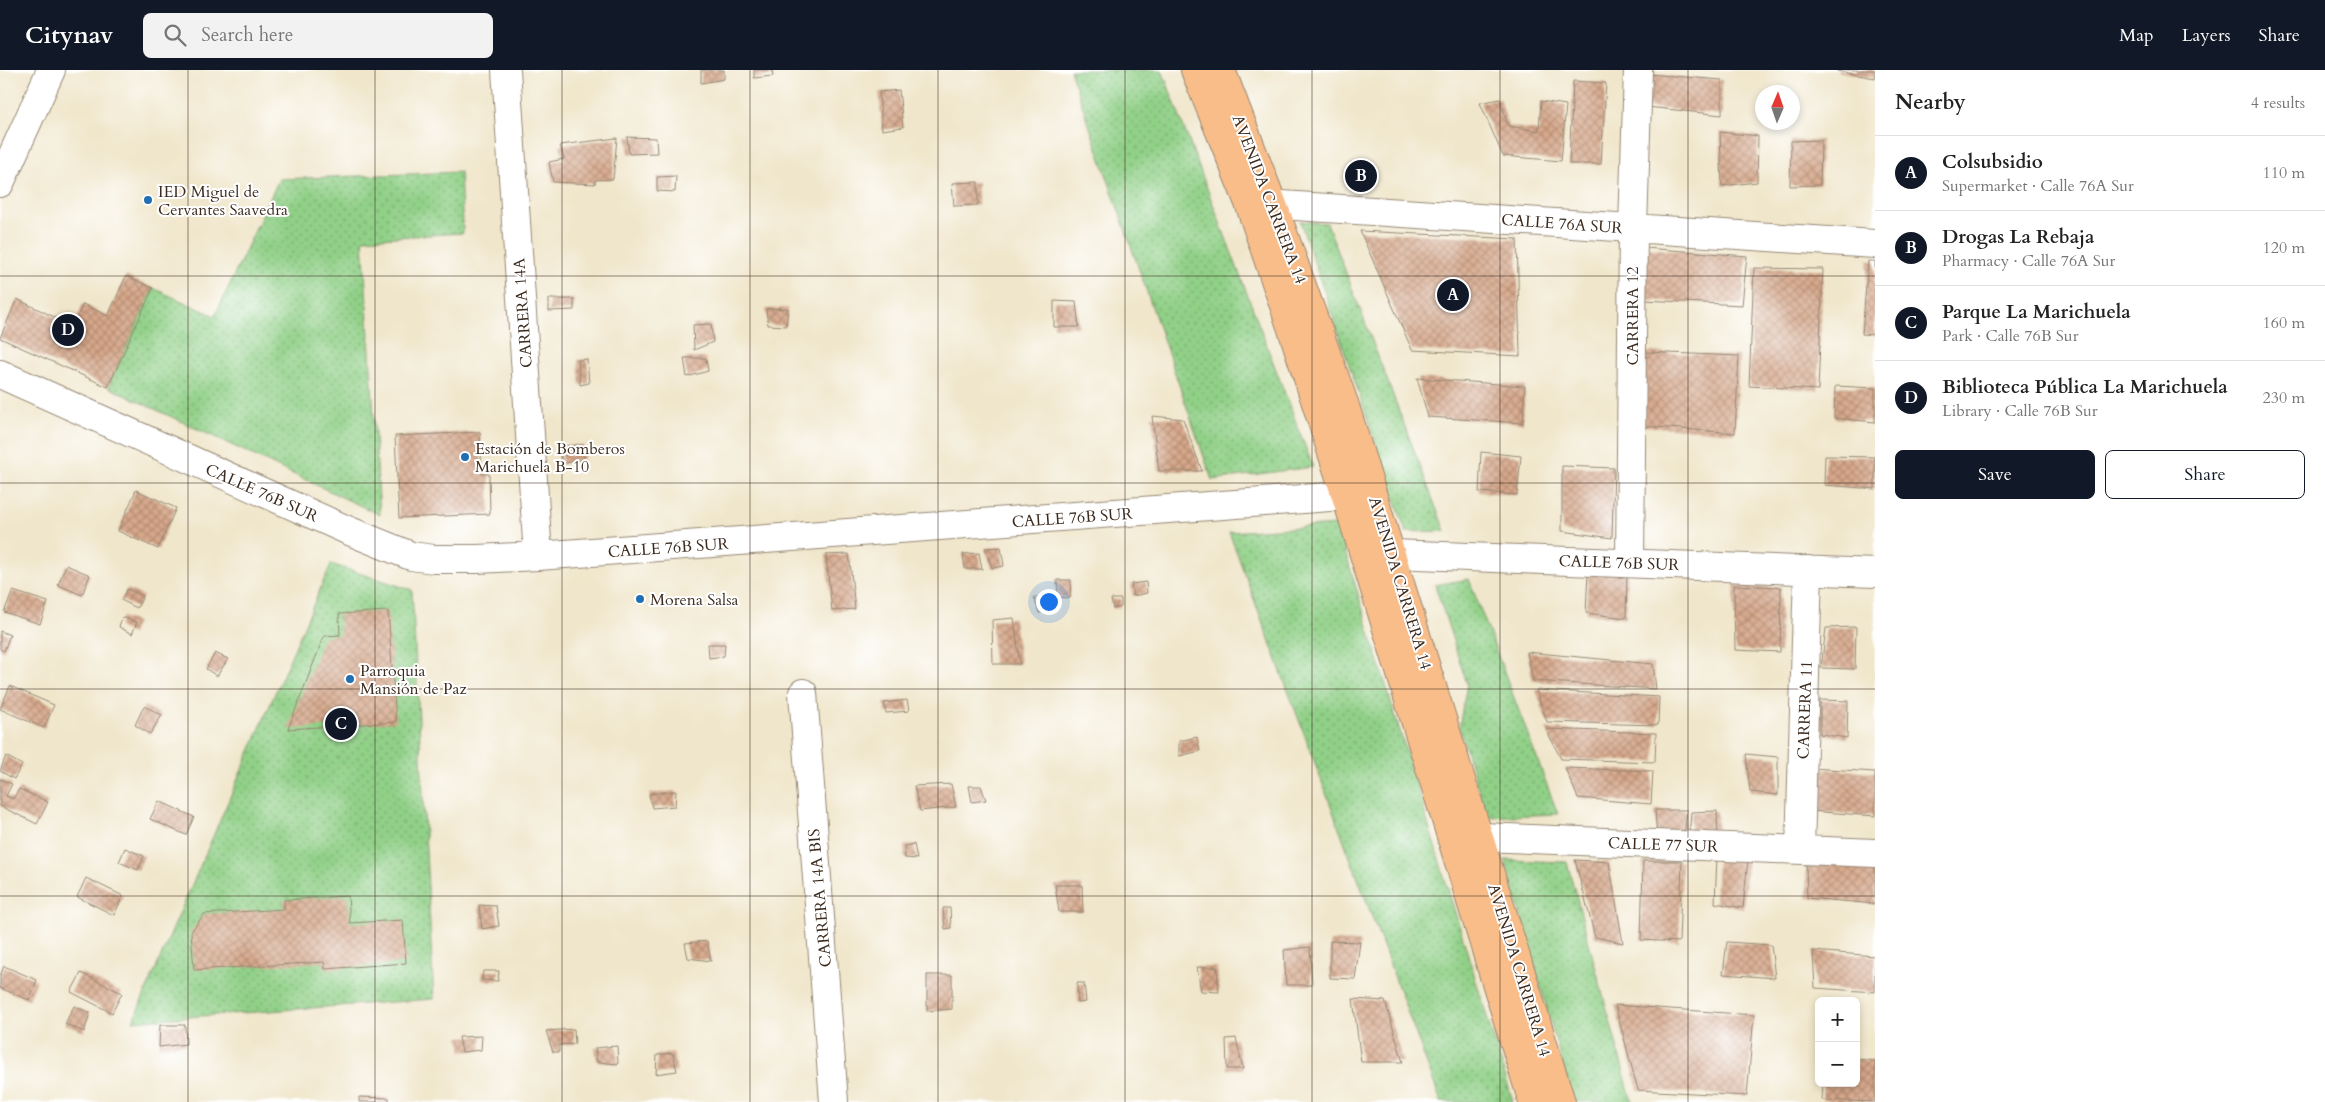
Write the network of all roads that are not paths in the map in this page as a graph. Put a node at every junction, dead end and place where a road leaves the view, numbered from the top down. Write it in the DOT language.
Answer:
graph roads {
  1 [pos="51,70"];
  2 [pos="506,70"];
  3 [pos="1195,70"];
  4 [pos="1221,70"];
  5 [pos="1638,70"];
  6 [pos="0,183"];
  7 [pos="1261,204"];
  8 [pos="1633,228"];
  9 [pos="1875,244"];
  10 [pos="0,374"];
  11 [pos="1373,494"];
  12 [pos="1346,496"];
  13 [pos="1363,552"];
  14 [pos="1392,554"];
  15 [pos="538,556"];
  16 [pos="1630,563"];
  17 [pos="1808,570"];
  18 [pos="1875,573"];
  19 [pos="803,693"];
  20 [pos="1450,836"];
  21 [pos="1480,836"];
  22 [pos="1800,850"];
  23 [pos="1875,853"];
  24 [pos="834,1102"];
  25 [pos="1533,1102"];
  26 [pos="1561,1102"];
  1 -- 6 [label="street"];
  2 -- 15 [label="street, CARRERA 14A"];
  3 -- 7 [label="main road, AVENIDA CARRERA 14"];
  4 -- 7 [label="main road, AVENIDA CARRERA 14"];
  5 -- 8 [label="street, CARRERA 12"];
  7 -- 8 [label="street, CALLE 76A SUR"];
  7 -- 11 [label="main road, AVENIDA CARRERA 14"];
  7 -- 12 [label="main road, AVENIDA CARRERA 14"];
  8 -- 9 [label="street, CALLE 76A SUR"];
  8 -- 16 [label="street, CARRERA 12"];
  10 -- 15 [label="street, CALLE 76B SUR"];
  11 -- 12 [label="street, CALLE 76B SUR"];
  11 -- 14 [label="main road, AVENIDA CARRERA 14"];
  12 -- 13 [label="main road, AVENIDA CARRERA 14"];
  12 -- 15 [label="street, CALLE 76B SUR"];
  13 -- 14 [label="street, CALLE 76B SUR"];
  13 -- 20 [label="main road, AVENIDA CARRERA 14"];
  14 -- 16 [label="street, CALLE 76B SUR"];
  14 -- 21 [label="main road, AVENIDA CARRERA 14"];
  16 -- 17 [label="street, CALLE 76B SUR"];
  17 -- 18 [label="street, CALLE 76B SUR"];
  17 -- 22 [label="street, CARRERA 11"];
  19 -- 24 [label="street, CARRERA 14A BIS"];
  20 -- 21 [label="street, CALLE 77 SUR"];
  20 -- 25 [label="main road, AVENIDA CARRERA 14"];
  21 -- 22 [label="street, CALLE 77 SUR"];
  21 -- 26 [label="main road, AVENIDA CARRERA 14"];
  22 -- 23 [label="street, CALLE 77 SUR"];
}
